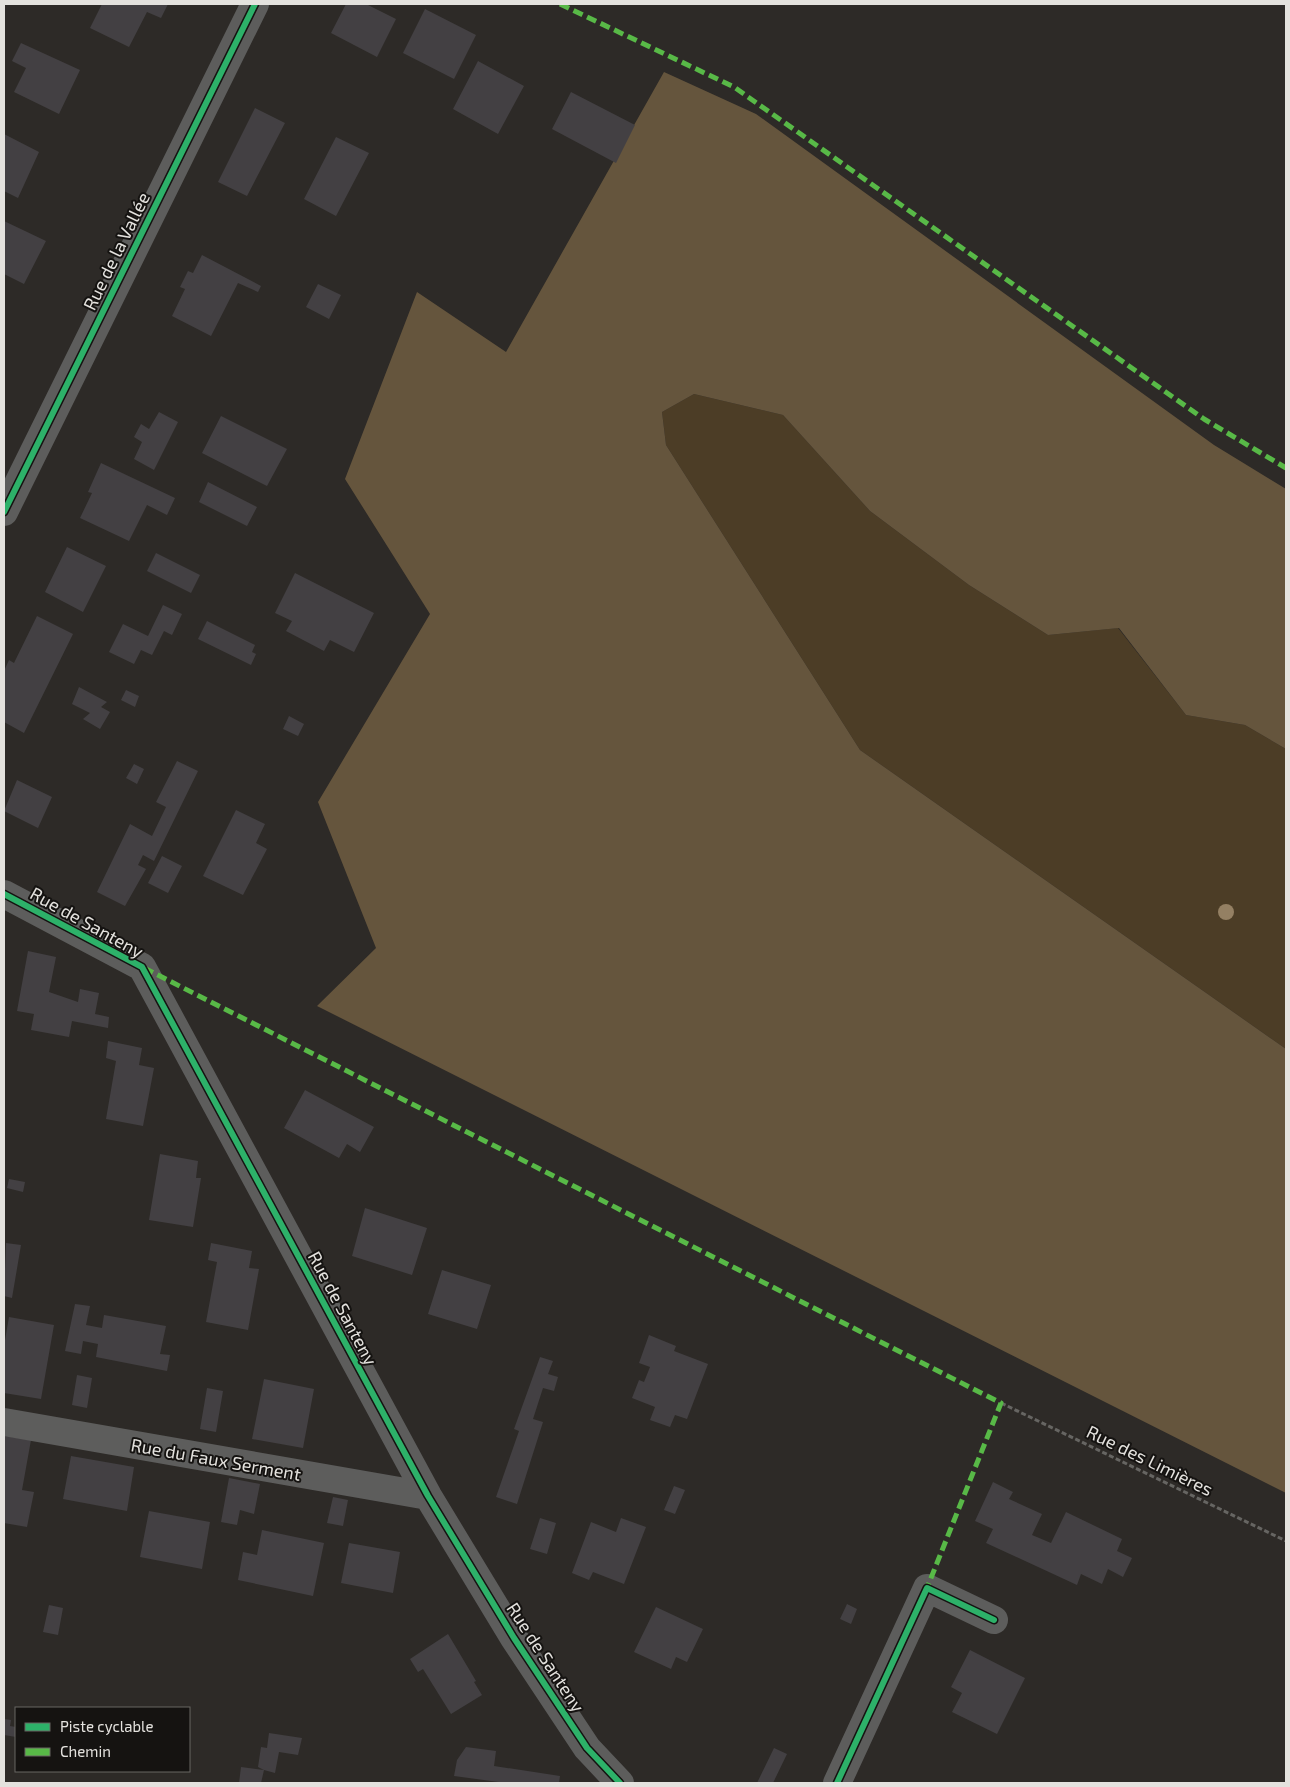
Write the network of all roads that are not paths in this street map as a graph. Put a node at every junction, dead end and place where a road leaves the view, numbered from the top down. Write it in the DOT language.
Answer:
graph roads {
  1 [pos="255,4"];
  2 [pos="4,512"];
  3 [pos="4,894"];
  4 [pos="4,1422"];
  5 [pos="428,1496"];
  6 [pos="994,1620"];
  7 [pos="620,1783"];
  8 [pos="837,1783"];
  1 -- 2 [label="street, Rue de la Vallée"];
  3 -- 5 [label="street, Rue de Santeny"];
  4 -- 5 [label="street, Rue du Faux Serment"];
  5 -- 7 [label="street, Rue de Santeny"];
  6 -- 8 [label="street"];
}
